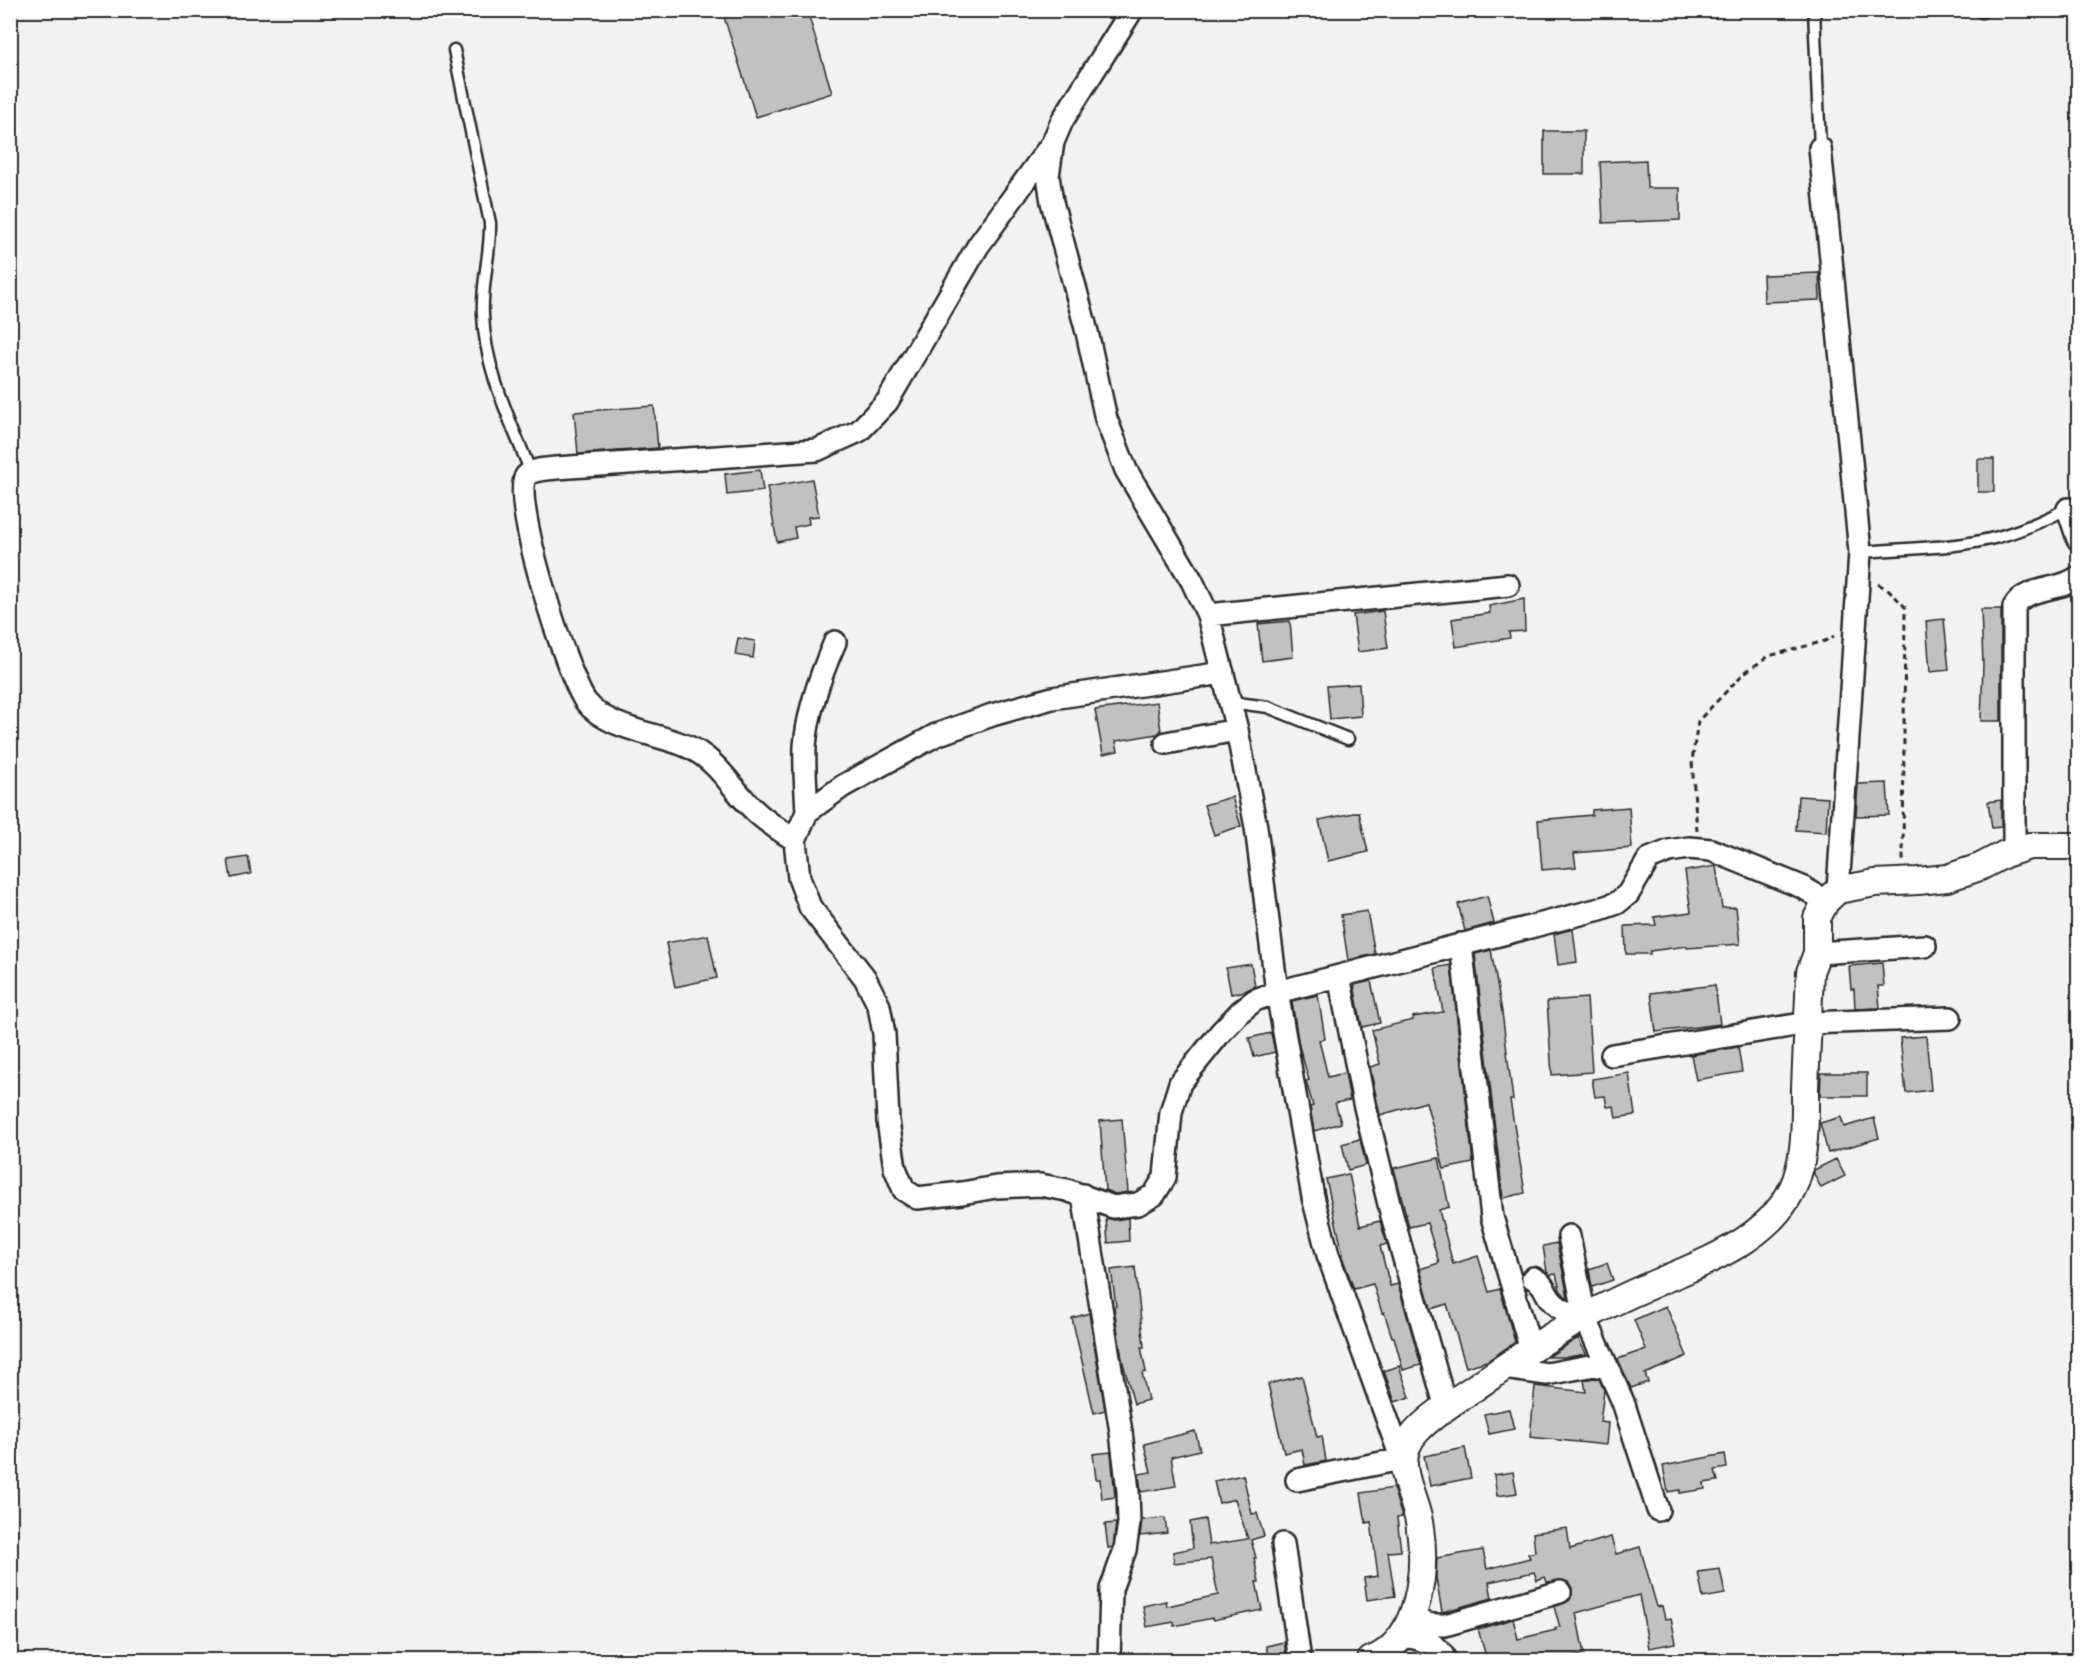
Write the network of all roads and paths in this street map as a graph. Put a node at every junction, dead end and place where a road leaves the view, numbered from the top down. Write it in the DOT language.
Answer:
graph roads {
  1 [pos="1132,10"];
  2 [pos="1814,10"];
  3 [pos="454,50"];
  4 [pos="1053,142"];
  5 [pos="1820,148"];
  6 [pos="531,473"];
  7 [pos="2073,506"];
  8 [pos="2079,539"];
  9 [pos="1860,562"];
  10 [pos="2079,577"];
  11 [pos="1508,585"];
  12 [pos="1208,615"];
  13 [pos="1856,622"];
  14 [pos="835,642"];
  15 [pos="1223,673"];
  16 [pos="1230,702"];
  17 [pos="1237,730"];
  18 [pos="1348,739"];
  19 [pos="1166,743"];
  20 [pos="807,812"];
  21 [pos="795,840"];
  22 [pos="2079,846"];
  23 [pos="1699,849"];
  24 [pos="2014,851"];
  25 [pos="1903,882"];
  26 [pos="1832,896"];
  27 [pos="1461,944"];
  28 [pos="1925,946"];
  29 [pos="1816,953"];
  30 [pos="1339,976"];
  31 [pos="1277,992"];
  32 [pos="1950,1018"];
  33 [pos="1808,1023"];
  34 [pos="1612,1055"];
  35 [pos="1083,1195"];
  36 [pos="1569,1236"];
  37 [pos="1533,1278"];
  38 [pos="1585,1317"];
  39 [pos="1531,1350"];
  40 [pos="1504,1368"];
  41 [pos="1609,1369"];
  42 [pos="1446,1407"];
  43 [pos="1403,1462"];
  44 [pos="1297,1479"];
  45 [pos="1658,1510"];
  46 [pos="1283,1544"];
  47 [pos="1560,1592"];
  48 [pos="1406,1628"];
  49 [pos="1109,1660"];
  50 [pos="1300,1660"];
  51 [pos="1375,1660"];
  52 [pos="1445,1660"];
  1 -- 4 [label="street"];
  2 -- 5 [label="lane"];
  3 -- 6 [label="lane"];
  4 -- 6 [label="street"];
  4 -- 12 [label="street"];
  5 -- 9 [label="street"];
  6 -- 21 [label="street"];
  7 -- 8 [label="street"];
  7 -- 9 [label="lane"];
  9 -- 13 [label="street"];
  9 -- 25 [label="path"];
  10 -- 24 [label="street"];
  11 -- 12 [label="street"];
  12 -- 15 [label="street"];
  13 -- 23 [label="path"];
  13 -- 26 [label="street"];
  14 -- 20 [label="street"];
  15 -- 16 [label="street"];
  15 -- 20 [label="street"];
  16 -- 17 [label="street"];
  16 -- 18 [label="lane"];
  17 -- 19 [label="street"];
  17 -- 31 [label="street"];
  20 -- 21 [label="street"];
  21 -- 35 [label="street"];
  22 -- 24 [label="street"];
  23 -- 26 [label="street"];
  23 -- 27 [label="street"];
  24 -- 25 [label="street"];
  25 -- 26 [label="street"];
  26 -- 29 [label="street"];
  27 -- 30 [label="street"];
  27 -- 39 [label="street"];
  28 -- 29 [label="street"];
  29 -- 33 [label="street"];
  30 -- 31 [label="street"];
  30 -- 42 [label="street"];
  31 -- 35 [label="street"];
  31 -- 43 [label="street"];
  32 -- 33 [label="street"];
  33 -- 34 [label="street"];
  33 -- 38 [label="street"];
  35 -- 49 [label="street"];
  36 -- 38 [label="street"];
  37 -- 38 [label="street"];
  38 -- 39 [label="street"];
  38 -- 41 [label="street"];
  39 -- 40 [label="street"];
  40 -- 41 [label="street"];
  40 -- 42 [label="street"];
  41 -- 45 [label="street"];
  42 -- 43 [label="street"];
  43 -- 44 [label="street"];
  43 -- 48 [label="street"];
  46 -- 50 [label="street"];
  47 -- 48 [label="street"];
  48 -- 51 [label="street"];
  48 -- 52 [label="street"];
}
